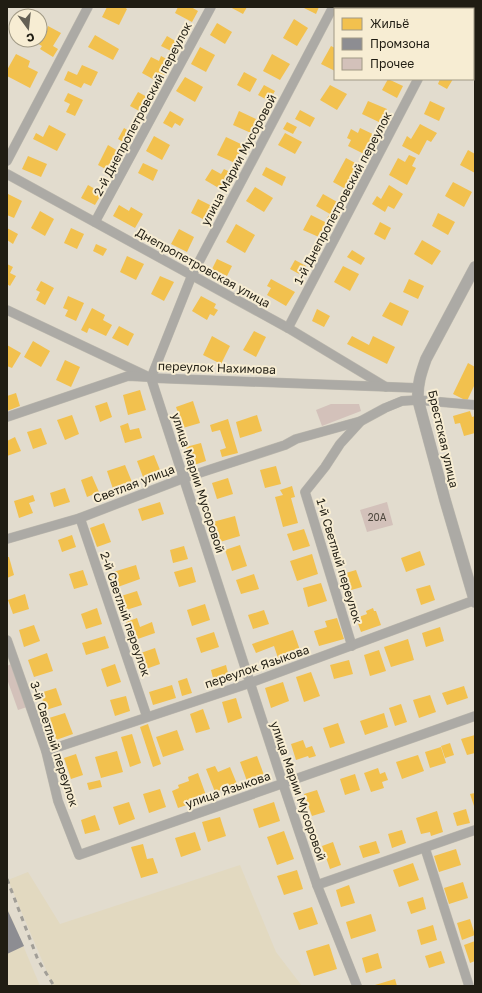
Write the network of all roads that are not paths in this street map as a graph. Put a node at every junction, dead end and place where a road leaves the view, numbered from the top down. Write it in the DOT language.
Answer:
graph roads {
  1 [pos="88,7"];
  2 [pos="211,7"];
  3 [pos="333,7"];
  4 [pos="417,80"];
  5 [pos="7,161"];
  6 [pos="7,174"];
  7 [pos="95,222"];
  8 [pos="475,267"];
  9 [pos="192,275"];
  10 [pos="7,310"];
  11 [pos="288,328"];
  12 [pos="151,378"];
  13 [pos="386,387"];
  14 [pos="418,388"];
  15 [pos="418,400"];
  16 [pos="475,405"];
  17 [pos="7,417"];
  18 [pos="361,421"];
  19 [pos="184,478"];
  20 [pos="80,518"];
  21 [pos="7,539"];
  22 [pos="475,601"];
  23 [pos="7,640"];
  24 [pos="352,646"];
  25 [pos="250,682"];
  26 [pos="475,716"];
  27 [pos="147,717"];
  28 [pos="46,751"];
  29 [pos="283,784"];
  30 [pos="475,830"];
  31 [pos="425,848"];
  32 [pos="79,855"];
  33 [pos="318,885"];
  34 [pos="357,986"];
  35 [pos="469,986"];
  1 -- 5 [label="street"];
  2 -- 7 [label="street, 2-й Днепропетровский переулок"];
  3 -- 9 [label="street, улица Марии Мусоровой"];
  4 -- 11 [label="street, 1-й Днепропетровский переулок"];
  6 -- 7 [label="street, Днепропетровская улица"];
  7 -- 9 [label="street, Днепропетровская улица"];
  8 -- 14 [label="street, Брестская улица"];
  9 -- 11 [label="street, Днепропетровская улица"];
  9 -- 12 [label="street, улица Марии Мусоровой"];
  10 -- 12 [label="street, переулок Нахимова"];
  11 -- 13 [label="street, Днепропетровская улица"];
  12 -- 13 [label="street, переулок Нахимова"];
  12 -- 17 [label="street"];
  12 -- 19 [label="street, улица Марии Мусоровой"];
  13 -- 14 [label="street, переулок Нахимова"];
  14 -- 15 [label="street, Брестская улица"];
  15 -- 16 [label="street, 1-й Светлый переулок"];
  15 -- 18 [label="street, 1-й Светлый переулок"];
  15 -- 22 [label="street, Брестская улица"];
  18 -- 19 [label="street, Светлая улица"];
  18 -- 24 [label="street, 1-й Светлый переулок"];
  19 -- 20 [label="street, Светлая улица"];
  19 -- 25 [label="street, улица Марии Мусоровой"];
  20 -- 21 [label="street, Светлая улица"];
  20 -- 27 [label="street, 2-й Светлый переулок"];
  22 -- 24 [label="street, переулок Языкова"];
  23 -- 28 [label="street, 3-й Светлый переулок"];
  24 -- 25 [label="street, переулок Языкова"];
  25 -- 27 [label="street, переулок Языкова"];
  25 -- 29 [label="street, улица Марии Мусоровой"];
  26 -- 29 [label="street, улица Языкова"];
  27 -- 28 [label="street, переулок Языкова"];
  28 -- 32 [label="street, 3-й Светлый переулок"];
  29 -- 32 [label="street, улица Языкова"];
  29 -- 33 [label="street, улица Марии Мусоровой"];
  30 -- 31 [label="street"];
  31 -- 33 [label="street"];
  31 -- 35 [label="street"];
  33 -- 34 [label="street, улица Марии Мусоровой"];
}
